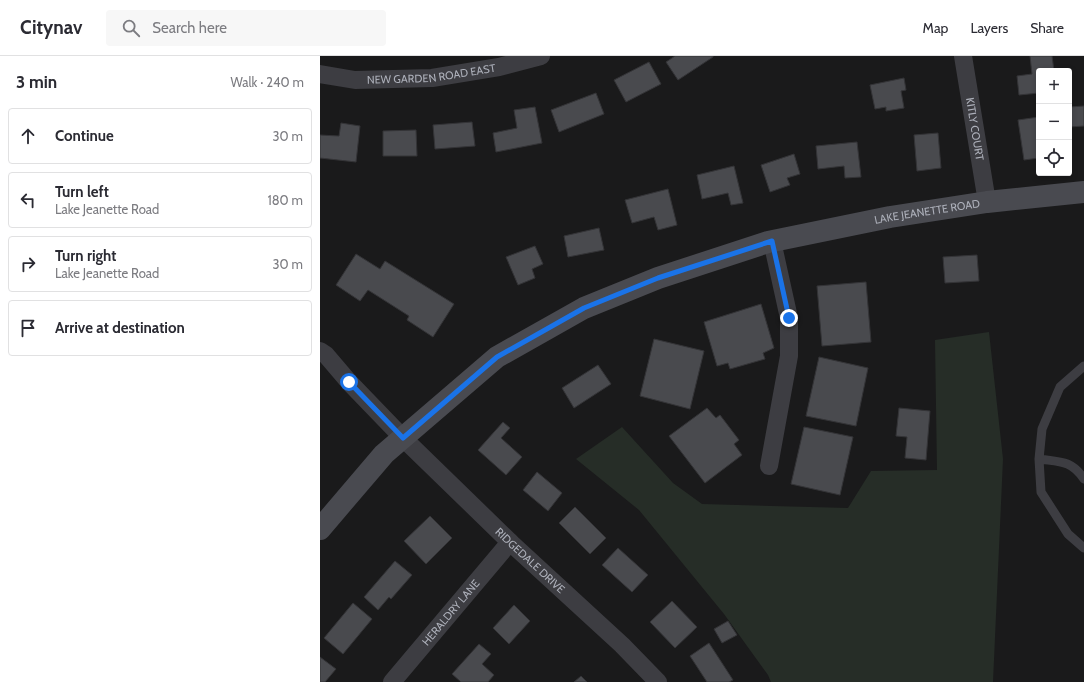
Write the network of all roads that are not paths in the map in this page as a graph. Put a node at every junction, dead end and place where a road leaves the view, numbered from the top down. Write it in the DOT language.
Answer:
graph roads {
  1 [pos="539,56"];
  2 [pos="963,56"];
  3 [pos="320,74"];
  4 [pos="1084,192"];
  5 [pos="987,202"];
  6 [pos="772,241"];
  7 [pos="320,351"];
  8 [pos="1084,366"];
  9 [pos="403,438"];
  10 [pos="1039,459"];
  11 [pos="769,466"];
  12 [pos="1084,479"];
  13 [pos="320,529"];
  14 [pos="510,542"];
  15 [pos="1084,548"];
  16 [pos="392,682"];
  17 [pos="658,682"];
  1 -- 3 [label="street, NEW GARDEN ROAD EAST"];
  2 -- 5 [label="street, KITLY COURT"];
  4 -- 5 [label="street, LAKE JEANETTE ROAD"];
  5 -- 6 [label="street, LAKE JEANETTE ROAD"];
  6 -- 9 [label="street, LAKE JEANETTE ROAD"];
  6 -- 11 [label="street"];
  7 -- 9 [label="street, RIDGEDALE DRIVE"];
  8 -- 10 [label="lane"];
  9 -- 13 [label="street, LAKE JEANETTE ROAD"];
  9 -- 14 [label="street, RIDGEDALE DRIVE"];
  10 -- 12 [label="lane"];
  10 -- 15 [label="lane"];
  14 -- 16 [label="street, HERALDRY LANE"];
  14 -- 17 [label="street, RIDGEDALE DRIVE"];
}
